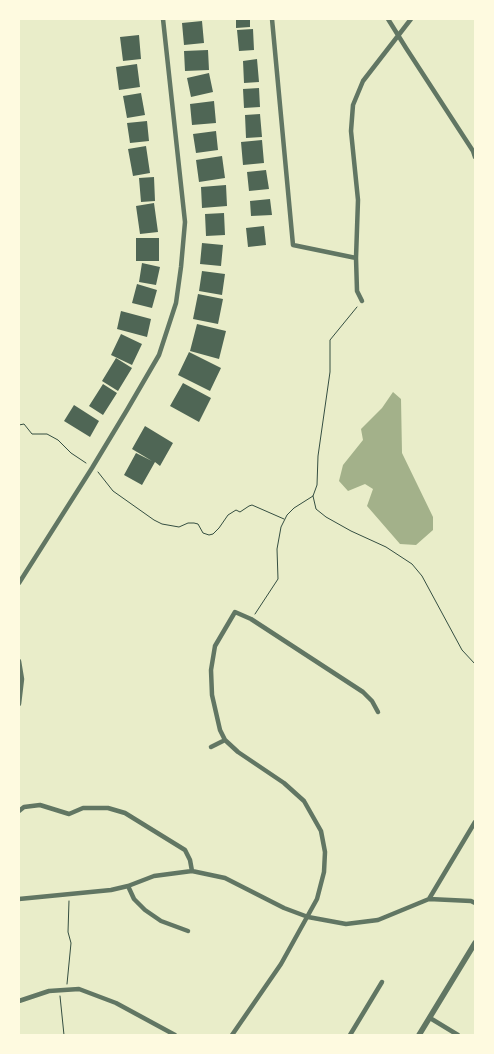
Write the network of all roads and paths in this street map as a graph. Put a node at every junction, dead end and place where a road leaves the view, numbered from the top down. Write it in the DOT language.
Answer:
graph roads {
  1 [pos="163,19"];
  2 [pos="272,19"];
  3 [pos="388,19"];
  4 [pos="411,19"];
  5 [pos="399,36"];
  6 [pos="475,157"];
  7 [pos="356,258"];
  8 [pos="362,301"];
  9 [pos="19,425"];
  10 [pos="89,465"];
  11 [pos="97,471"];
  12 [pos="313,496"];
  13 [pos="285,519"];
  14 [pos="19,583"];
  15 [pos="252,619"];
  16 [pos="19,661"];
  17 [pos="475,664"];
  18 [pos="19,704"];
  19 [pos="378,712"];
  20 [pos="225,740"];
  21 [pos="211,747"];
  22 [pos="19,811"];
  23 [pos="475,822"];
  24 [pos="192,871"];
  25 [pos="128,886"];
  26 [pos="70,894"];
  27 [pos="19,899"];
  28 [pos="429,899"];
  29 [pos="475,903"];
  30 [pos="308,917"];
  31 [pos="188,931"];
  32 [pos="475,943"];
  33 [pos="382,982"];
  34 [pos="66,990"];
  35 [pos="59,991"];
  36 [pos="19,1000"];
  37 [pos="430,1018"];
  38 [pos="64,1035"];
  39 [pos="175,1035"];
  40 [pos="232,1035"];
  41 [pos="350,1035"];
  42 [pos="419,1035"];
  43 [pos="458,1035"];
  1 -- 14 [label="street"];
  2 -- 7 [label="street"];
  3 -- 5 [label="street"];
  4 -- 5 [label="street"];
  5 -- 6 [label="street"];
  5 -- 7 [label="street"];
  7 -- 8 [label="street"];
  8 -- 12 [label="path"];
  9 -- 10 [label="path"];
  11 -- 13 [label="path"];
  12 -- 13 [label="path"];
  12 -- 17 [label="path"];
  13 -- 15 [label="path"];
  15 -- 19 [label="street"];
  15 -- 20 [label="street"];
  16 -- 18 [label="street"];
  20 -- 21 [label="street"];
  20 -- 30 [label="street"];
  22 -- 24 [label="street"];
  23 -- 28 [label="street"];
  24 -- 25 [label="street"];
  24 -- 30 [label="street"];
  25 -- 26 [label="street"];
  25 -- 31 [label="street"];
  26 -- 27 [label="street"];
  26 -- 34 [label="path"];
  28 -- 29 [label="street"];
  28 -- 30 [label="street"];
  30 -- 40 [label="street"];
  32 -- 37 [label="street"];
  33 -- 41 [label="street"];
  34 -- 35 [label="street"];
  34 -- 39 [label="street"];
  35 -- 36 [label="street"];
  35 -- 38 [label="path"];
  37 -- 42 [label="street"];
  37 -- 43 [label="street"];
}
